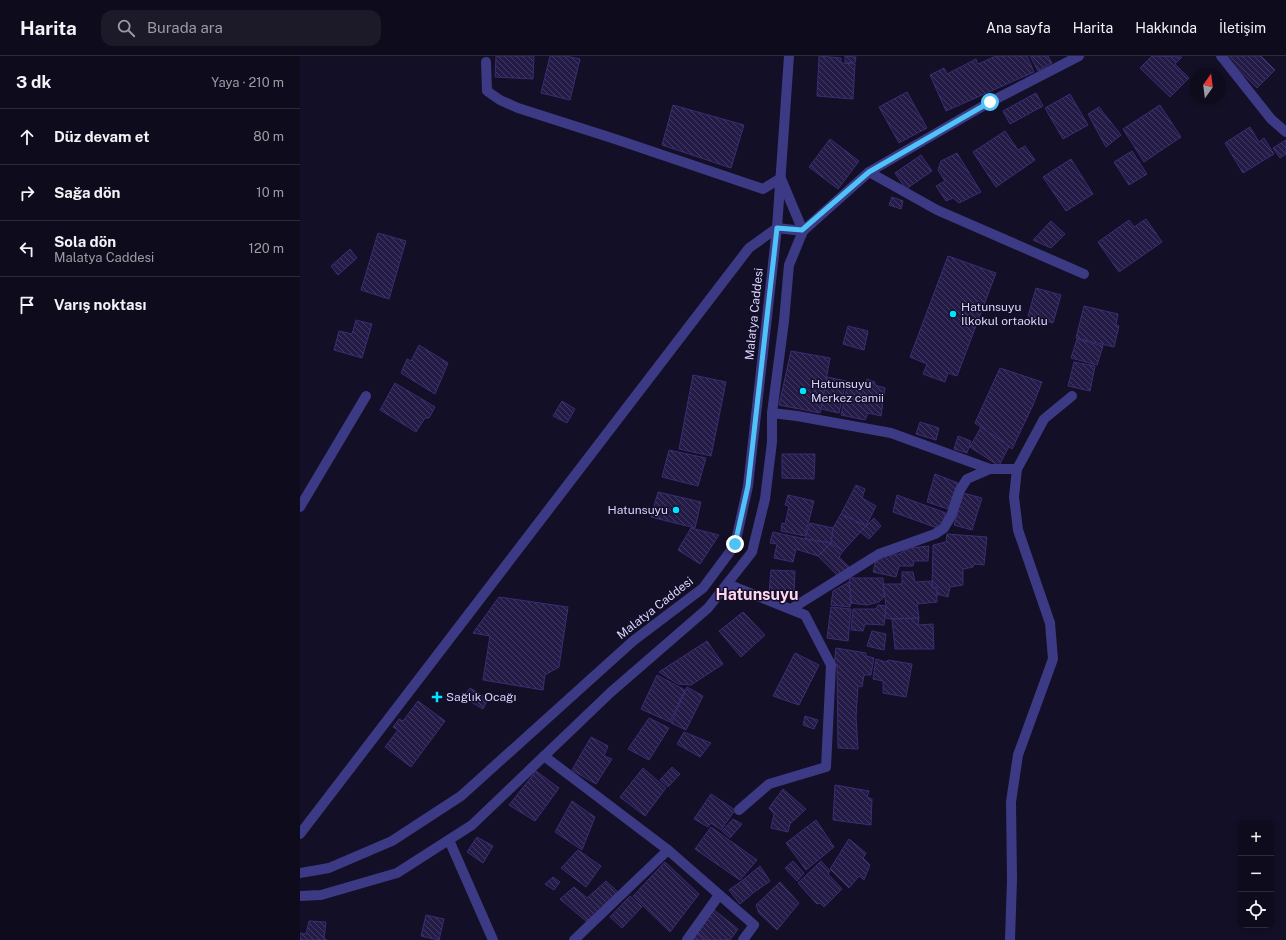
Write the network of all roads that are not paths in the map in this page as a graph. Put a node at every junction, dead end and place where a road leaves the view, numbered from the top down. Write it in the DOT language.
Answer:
graph roads {
  1 [pos="789,56"];
  2 [pos="1079,56"];
  3 [pos="1221,56"];
  4 [pos="486,62"];
  5 [pos="1286,132"];
  6 [pos="869,172"];
  7 [pos="782,178"];
  8 [pos="777,228"];
  9 [pos="802,230"];
  10 [pos="1084,274"];
  11 [pos="366,396"];
  12 [pos="1072,396"];
  13 [pos="772,413"];
  14 [pos="990,469"];
  15 [pos="1017,469"];
  16 [pos="300,507"];
  17 [pos="727,584"];
  18 [pos="803,602"];
  19 [pos="790,609"];
  20 [pos="805,615"];
  21 [pos="544,756"];
  22 [pos="739,810"];
  23 [pos="300,834"];
  24 [pos="449,840"];
  25 [pos="668,850"];
  26 [pos="300,873"];
  27 [pos="720,895"];
  28 [pos="300,896"];
  29 [pos="493,940"];
  30 [pos="574,940"];
  31 [pos="687,940"];
  32 [pos="743,940"];
  33 [pos="1010,940"];
  1 -- 7 [label="street, Malatya Caddesi"];
  2 -- 6 [label="street"];
  3 -- 5 [label="street"];
  4 -- 7 [label="street"];
  6 -- 9 [label="street"];
  6 -- 10 [label="street"];
  7 -- 8 [label="street, Malatya Caddesi"];
  7 -- 9 [label="street"];
  8 -- 9 [label="street"];
  8 -- 23 [label="street"];
  8 -- 26 [label="street, Malatya Caddesi"];
  9 -- 13 [label="street"];
  11 -- 16 [label="street"];
  12 -- 15 [label="street"];
  13 -- 14 [label="street"];
  13 -- 17 [label="street"];
  14 -- 15 [label="street"];
  14 -- 18 [label="street"];
  15 -- 33 [label="street"];
  17 -- 19 [label="street"];
  17 -- 21 [label="street"];
  18 -- 19 [label="street"];
  18 -- 20 [label="street"];
  19 -- 20 [label="street"];
  20 -- 22 [label="street"];
  21 -- 24 [label="street"];
  21 -- 25 [label="street"];
  24 -- 28 [label="street"];
  24 -- 29 [label="street"];
  25 -- 27 [label="street"];
  25 -- 30 [label="street"];
  27 -- 31 [label="street"];
  27 -- 32 [label="street"];
}
